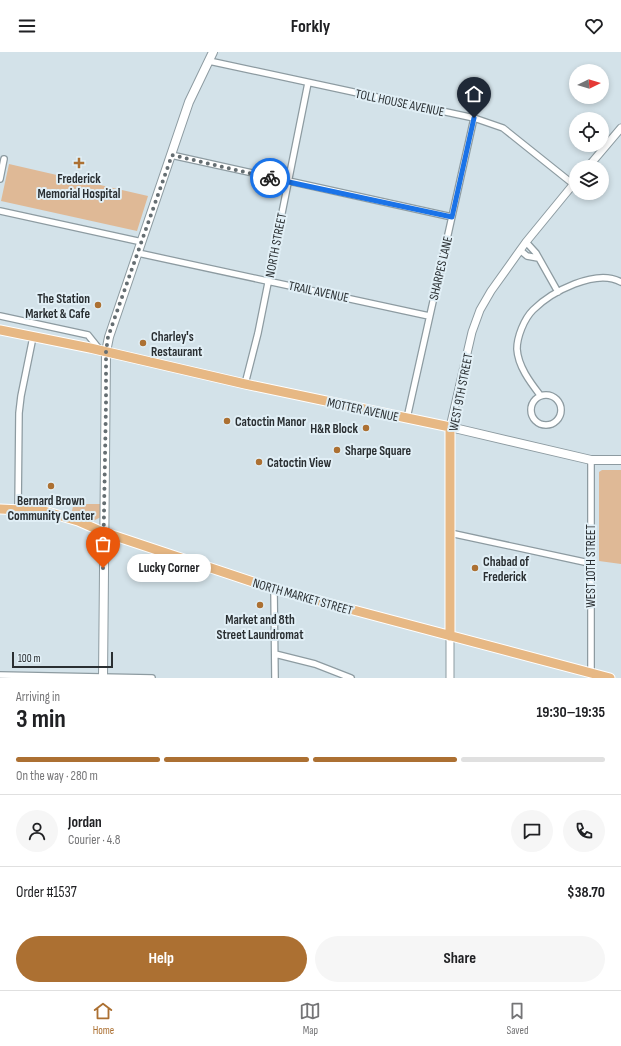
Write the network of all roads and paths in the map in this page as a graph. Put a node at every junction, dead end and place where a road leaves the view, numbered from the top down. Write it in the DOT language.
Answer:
graph roads {
  1 [pos="213,52"];
  2 [pos="209,61"];
  3 [pos="308,83"];
  4 [pos="474,118"];
  5 [pos="620,130"];
  6 [pos="172,155"];
  7 [pos="4,159"];
  8 [pos="594,160"];
  9 [pos="569,178"];
  10 [pos="0,179"];
  11 [pos="287,181"];
  12 [pos="569,190"];
  13 [pos="0,211"];
  14 [pos="452,217"];
  15 [pos="142,242"];
  16 [pos="526,242"];
  17 [pos="520,250"];
  18 [pos="138,253"];
  19 [pos="538,258"];
  20 [pos="268,280"];
  21 [pos="621,282"];
  22 [pos="558,292"];
  23 [pos="0,316"];
  24 [pos="429,316"];
  25 [pos="0,330"];
  26 [pos="33,337"];
  27 [pos="103,351"];
  28 [pos="245,384"];
  29 [pos="540,395"];
  30 [pos="407,418"];
  31 [pos="450,427"];
  32 [pos="590,460"];
  33 [pos="621,460"];
  34 [pos="0,509"];
  35 [pos="18,510"];
  36 [pos="103,532"];
  37 [pos="450,532"];
  38 [pos="590,563"];
  39 [pos="274,589"];
  40 [pos="450,636"];
  41 [pos="275,654"];
  42 [pos="591,673"];
  43 [pos="0,675"];
  44 [pos="103,678"];
  45 [pos="152,678"];
  46 [pos="275,678"];
  47 [pos="351,678"];
  48 [pos="450,678"];
  49 [pos="610,678"];
  1 -- 2 [label="main road"];
  2 -- 3 [label="street, TOLL HOUSE AVENUE"];
  2 -- 6 [label="main road"];
  3 -- 4 [label="street, TOLL HOUSE AVENUE"];
  3 -- 11 [label="street, NORTH STREET"];
  4 -- 9 [label="street, TOLL HOUSE AVENUE"];
  4 -- 14 [label="street, SHARPES LANE"];
  5 -- 8 [label="street"];
  6 -- 11 [label="street"];
  6 -- 15 [label="main road"];
  7 -- 10 [label="street"];
  11 -- 14 [label="street"];
  11 -- 20 [label="street, NORTH STREET"];
  12 -- 16 [label="street, WEST 9TH STREET"];
  13 -- 15 [label="street"];
  14 -- 24 [label="street, SHARPES LANE"];
  15 -- 18 [label="main road"];
  16 -- 17 [label="street, WEST 9TH STREET"];
  16 -- 19 [label="street"];
  17 -- 19 [label="street"];
  17 -- 31 [label="street, WEST 9TH STREET"];
  18 -- 20 [label="street, TRAIL AVENUE"];
  18 -- 27 [label="main road"];
  19 -- 22 [label="street"];
  20 -- 24 [label="street, TRAIL AVENUE"];
  20 -- 28 [label="street, NORTH STREET"];
  21 -- 22 [label="street"];
  22 -- 29 [label="street"];
  23 -- 27 [label="street"];
  24 -- 30 [label="street, SHARPES LANE"];
  25 -- 26 [label="main road, MOTTER AVENUE"];
  26 -- 27 [label="main road, MOTTER AVENUE"];
  26 -- 35 [label="street"];
  27 -- 28 [label="main road, MOTTER AVENUE"];
  27 -- 36 [label="main road"];
  28 -- 30 [label="main road, MOTTER AVENUE"];
  29 -- 29 [label="street"];
  30 -- 31 [label="main road, MOTTER AVENUE"];
  31 -- 32 [label="main road, MOTTER AVENUE"];
  31 -- 37 [label="main road, WEST 9TH STREET"];
  32 -- 33 [label="main road, MOTTER AVENUE"];
  32 -- 38 [label="street, WEST 10TH STREET"];
  34 -- 35 [label="main road, NORTH MARKET STREET"];
  35 -- 36 [label="main road, NORTH MARKET STREET"];
  36 -- 39 [label="main road, NORTH MARKET STREET"];
  36 -- 44 [label="main road"];
  37 -- 38 [label="street"];
  37 -- 40 [label="main road, WEST 9TH STREET"];
  38 -- 42 [label="street, WEST 10TH STREET"];
  39 -- 40 [label="main road, NORTH MARKET STREET"];
  39 -- 41 [label="street"];
  40 -- 42 [label="main road, NORTH MARKET STREET"];
  40 -- 48 [label="street"];
  41 -- 46 [label="street"];
  41 -- 47 [label="street"];
  42 -- 49 [label="main road, NORTH MARKET STREET"];
  43 -- 44 [label="street"];
  44 -- 45 [label="street"];
}
